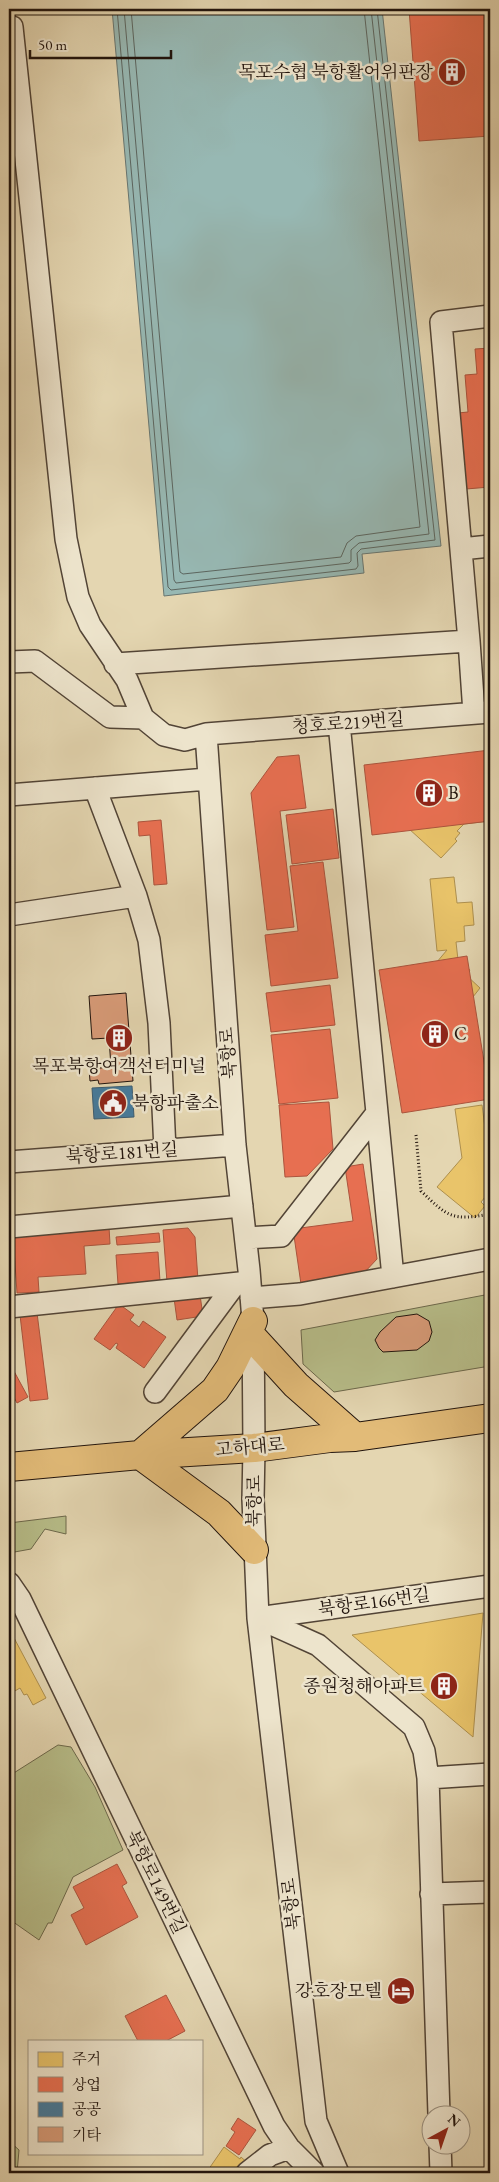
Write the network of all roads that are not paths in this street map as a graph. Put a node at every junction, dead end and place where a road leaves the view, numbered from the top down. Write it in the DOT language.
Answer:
graph roads {
  1 [pos="9,26"];
  2 [pos="490,316"];
  3 [pos="490,546"];
  4 [pos="461,549"];
  5 [pos="469,641"];
  6 [pos="9,662"];
  7 [pos="115,664"];
  8 [pos="482,712"];
  9 [pos="143,718"];
  10 [pos="340,723"];
  11 [pos="206,734"];
  12 [pos="208,779"];
  13 [pos="95,788"];
  14 [pos="9,794"];
  15 [pos="136,896"];
  16 [pos="9,915"];
  17 [pos="377,1112"];
  18 [pos="235,1145"];
  19 [pos="165,1150"];
  20 [pos="9,1162"];
  21 [pos="242,1206"];
  22 [pos="9,1227"];
  23 [pos="246,1238"];
  24 [pos="490,1259"];
  25 [pos="393,1277"];
  26 [pos="248,1305"];
  27 [pos="9,1307"];
  28 [pos="155,1392"];
  29 [pos="490,1418"];
  30 [pos="355,1437"];
  31 [pos="254,1448"];
  32 [pos="140,1455"];
  33 [pos="9,1467"];
  34 [pos="254,1550"];
  35 [pos="9,1583"];
  36 [pos="490,1586"];
  37 [pos="258,1618"];
  38 [pos="490,1774"];
  39 [pos="428,1778"];
  40 [pos="490,1892"];
  41 [pos="431,1894"];
  42 [pos="439,2104"];
  43 [pos="289,2148"];
  44 [pos="440,2154"];
  45 [pos="247,2173"];
  46 [pos="314,2173"];
  47 [pos="338,2173"];
  48 [pos="440,2173"];
  1 -- 7 [label="street"];
  2 -- 4 [label="street"];
  3 -- 4 [label="street"];
  4 -- 5 [label="street"];
  5 -- 7 [label="street"];
  5 -- 8 [label="street"];
  6 -- 9 [label="street"];
  7 -- 9 [label="street"];
  8 -- 10 [label="street, 청호로219번길"];
  9 -- 11 [label="street, 청호로219번길"];
  10 -- 11 [label="street, 청호로219번길"];
  10 -- 17 [label="street"];
  11 -- 12 [label="street, 북항로"];
  12 -- 13 [label="street"];
  12 -- 18 [label="street, 북항로"];
  13 -- 14 [label="street"];
  13 -- 15 [label="street"];
  15 -- 16 [label="street"];
  15 -- 19 [label="street"];
  17 -- 23 [label="street"];
  17 -- 25 [label="street"];
  18 -- 19 [label="street, 북항로181번길"];
  18 -- 21 [label="street, 북항로"];
  19 -- 20 [label="street, 북항로181번길"];
  21 -- 22 [label="street"];
  21 -- 23 [label="street, 북항로"];
  23 -- 26 [label="street, 북항로"];
  24 -- 25 [label="street"];
  25 -- 26 [label="street"];
  26 -- 27 [label="street"];
  26 -- 28 [label="street"];
  26 -- 30 [label="main road"];
  26 -- 31 [label="street, 북항로"];
  26 -- 32 [label="main road"];
  29 -- 30 [label="main road, 고하대로"];
  30 -- 31 [label="main road, 고하대로"];
  31 -- 32 [label="main road, 고하대로"];
  31 -- 34 [label="street, 북항로"];
  32 -- 33 [label="main road, 고하대로"];
  32 -- 34 [label="main road"];
  34 -- 37 [label="street, 북항로"];
  35 -- 43 [label="street, 북항로149번길"];
  36 -- 37 [label="street, 북항로166번길"];
  37 -- 39 [label="street"];
  37 -- 47 [label="street, 북항로"];
  38 -- 39 [label="street"];
  39 -- 41 [label="street"];
  40 -- 41 [label="street"];
  41 -- 42 [label="street"];
  43 -- 45 [label="street"];
  43 -- 46 [label="street, 북항로149번길"];
  44 -- 48 [label="street"];
}
